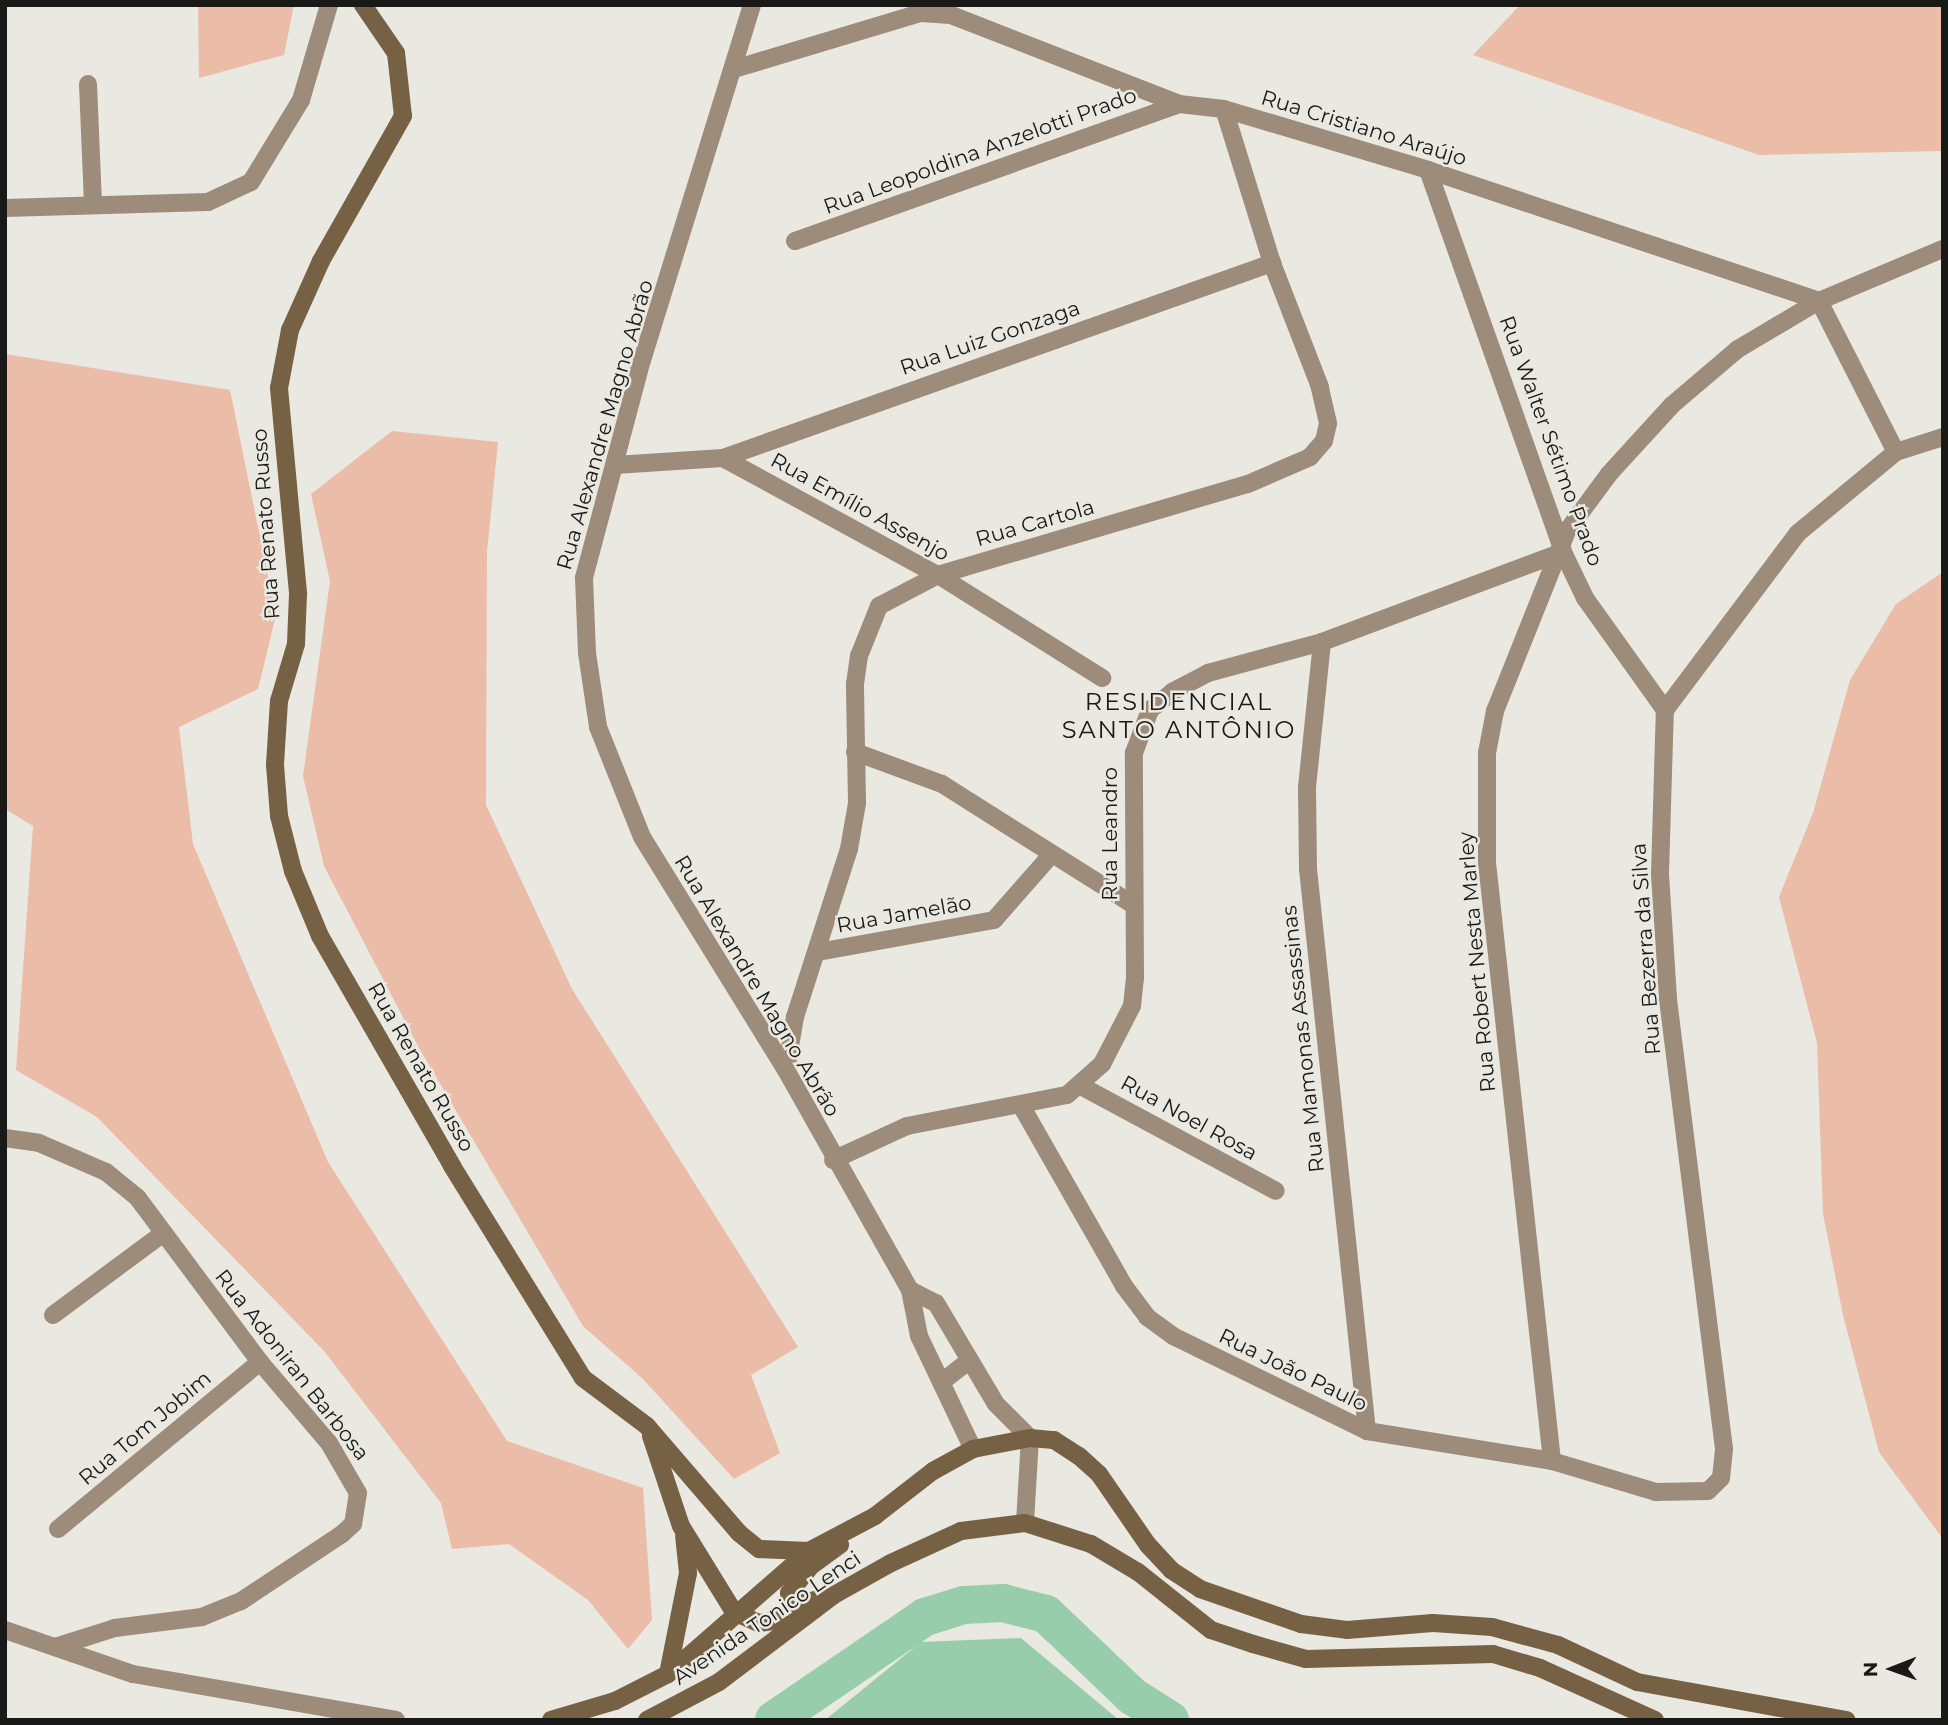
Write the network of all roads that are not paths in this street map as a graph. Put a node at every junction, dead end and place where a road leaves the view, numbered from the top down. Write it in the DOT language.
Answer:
graph roads {
  1 [pos="329,5"];
  2 [pos="363,5"];
  3 [pos="751,5"];
  4 [pos="734,69"];
  5 [pos="88,84"];
  6 [pos="1179,104"];
  7 [pos="1224,109"];
  8 [pos="1429,170"];
  9 [pos="93,201"];
  10 [pos="5,208"];
  11 [pos="795,241"];
  12 [pos="1943,249"];
  13 [pos="1272,263"];
  14 [pos="1819,301"];
  15 [pos="1943,437"];
  16 [pos="1896,452"];
  17 [pos="723,458"];
  18 [pos="615,466"];
  19 [pos="1563,552"];
  20 [pos="938,575"];
  21 [pos="1322,642"];
  22 [pos="1102,678"];
  23 [pos="1665,710"];
  24 [pos="855,752"];
  25 [pos="1052,854"];
  26 [pos="1132,904"];
  27 [pos="818,952"];
  28 [pos="786,1070"];
  29 [pos="1081,1086"];
  30 [pos="1022,1107"];
  31 [pos="5,1138"];
  32 [pos="833,1160"];
  33 [pos="1276,1191"];
  34 [pos="162,1234"];
  35 [pos="910,1290"];
  36 [pos="53,1315"];
  37 [pos="970,1360"];
  38 [pos="260,1362"];
  39 [pos="943,1381"];
  40 [pos="647,1426"];
  41 [pos="1367,1431"];
  42 [pos="1030,1438"];
  43 [pos="973,1449"];
  44 [pos="1552,1461"];
  45 [pos="1708,1491"];
  46 [pos="875,1516"];
  47 [pos="1025,1523"];
  48 [pos="681,1526"];
  49 [pos="58,1529"];
  50 [pos="809,1551"];
  51 [pos="834,1595"];
  52 [pos="734,1612"];
  53 [pos="812,1614"];
  54 [pos="5,1630"];
  55 [pos="58,1646"];
  56 [pos="668,1674"];
  57 [pos="396,1720"];
  58 [pos="551,1720"];
  59 [pos="647,1720"];
  60 [pos="1655,1720"];
  61 [pos="1847,1720"];
  1 -- 9 [label="street"];
  2 -- 40 [label="main road, Rua Renato Russo"];
  3 -- 4 [label="street, Rua Alexandre Magno Abrão"];
  4 -- 6 [label="street, Rua Cristiano Araújo"];
  4 -- 18 [label="street, Rua Alexandre Magno Abrão"];
  5 -- 9 [label="street"];
  6 -- 7 [label="street, Rua Cristiano Araújo"];
  6 -- 11 [label="street, Rua Leopoldina Anzelotti Prado"];
  7 -- 8 [label="street, Rua Cristiano Araújo"];
  7 -- 13 [label="street, Rua Cartola"];
  8 -- 14 [label="street, Rua Cristiano Araújo"];
  8 -- 19 [label="street, Rua Walter Sétimo Prado"];
  9 -- 10 [label="street"];
  12 -- 14 [label="street, Rua Robert Nesta Marley"];
  13 -- 17 [label="street, Rua Luiz Gonzaga"];
  13 -- 20 [label="street, Rua Cartola"];
  14 -- 16 [label="street"];
  14 -- 19 [label="street, Rua Robert Nesta Marley"];
  15 -- 16 [label="street"];
  16 -- 23 [label="street"];
  17 -- 18 [label="street"];
  17 -- 20 [label="street, Rua Emílio Assenjo"];
  18 -- 28 [label="street, Rua Alexandre Magno Abrão"];
  19 -- 21 [label="street, Rua Leandro"];
  19 -- 23 [label="street, Rua Walter Sétimo Prado"];
  19 -- 44 [label="street, Rua Robert Nesta Marley"];
  20 -- 22 [label="street, Rua Emílio Assenjo"];
  20 -- 24 [label="street, Rua Cartola"];
  21 -- 26 [label="street, Rua Leandro"];
  21 -- 41 [label="street, Rua Mamonas Assassinas"];
  23 -- 45 [label="street, Rua Bezerra da Silva"];
  24 -- 25 [label="street"];
  24 -- 27 [label="street, Rua Cartola"];
  25 -- 26 [label="street"];
  25 -- 27 [label="street, Rua Jamelão"];
  26 -- 29 [label="street, Rua Leandro"];
  27 -- 28 [label="street, Rua Cartola"];
  28 -- 32 [label="street, Rua Alexandre Magno Abrão"];
  29 -- 30 [label="street, Rua Leandro"];
  29 -- 33 [label="street, Rua Noel Rosa"];
  30 -- 32 [label="street, Rua Leandro"];
  30 -- 41 [label="street, Rua João Paulo"];
  31 -- 34 [label="street, Rua Adoniran Barbosa"];
  32 -- 35 [label="street, Rua Alexandre Magno Abrão"];
  34 -- 36 [label="street"];
  34 -- 38 [label="street, Rua Adoniran Barbosa"];
  35 -- 37 [label="street"];
  35 -- 39 [label="street"];
  37 -- 39 [label="street"];
  37 -- 42 [label="street"];
  38 -- 49 [label="street, Rua Tom Jobim"];
  38 -- 55 [label="street, Rua Adoniran Barbosa"];
  39 -- 43 [label="street"];
  40 -- 48 [label="main road"];
  40 -- 50 [label="main road, Rua Renato Russo"];
  41 -- 44 [label="street, Rua João Paulo"];
  42 -- 43 [label="main road, Avenida Tonico Lenci"];
  42 -- 47 [label="street"];
  42 -- 61 [label="main road, Avenida Tonico Lenci"];
  43 -- 46 [label="main road, Avenida Tonico Lenci"];
  44 -- 45 [label="street, Rua João Paulo"];
  46 -- 50 [label="main road, Avenida Tonico Lenci"];
  46 -- 51 [label="main road"];
  47 -- 51 [label="main road, Avenida Tonico Lenci"];
  47 -- 60 [label="main road, Avenida Tonico Lenci"];
  48 -- 52 [label="main road"];
  48 -- 56 [label="main road"];
  50 -- 52 [label="main road, Avenida Tonico Lenci"];
  51 -- 53 [label="main road, Avenida Tonico Lenci"];
  52 -- 53 [label="main road"];
  52 -- 56 [label="main road, Avenida Tonico Lenci"];
  53 -- 59 [label="main road, Avenida Tonico Lenci"];
  54 -- 55 [label="street"];
  55 -- 57 [label="street"];
  56 -- 58 [label="main road, Avenida Tonico Lenci"];
}
